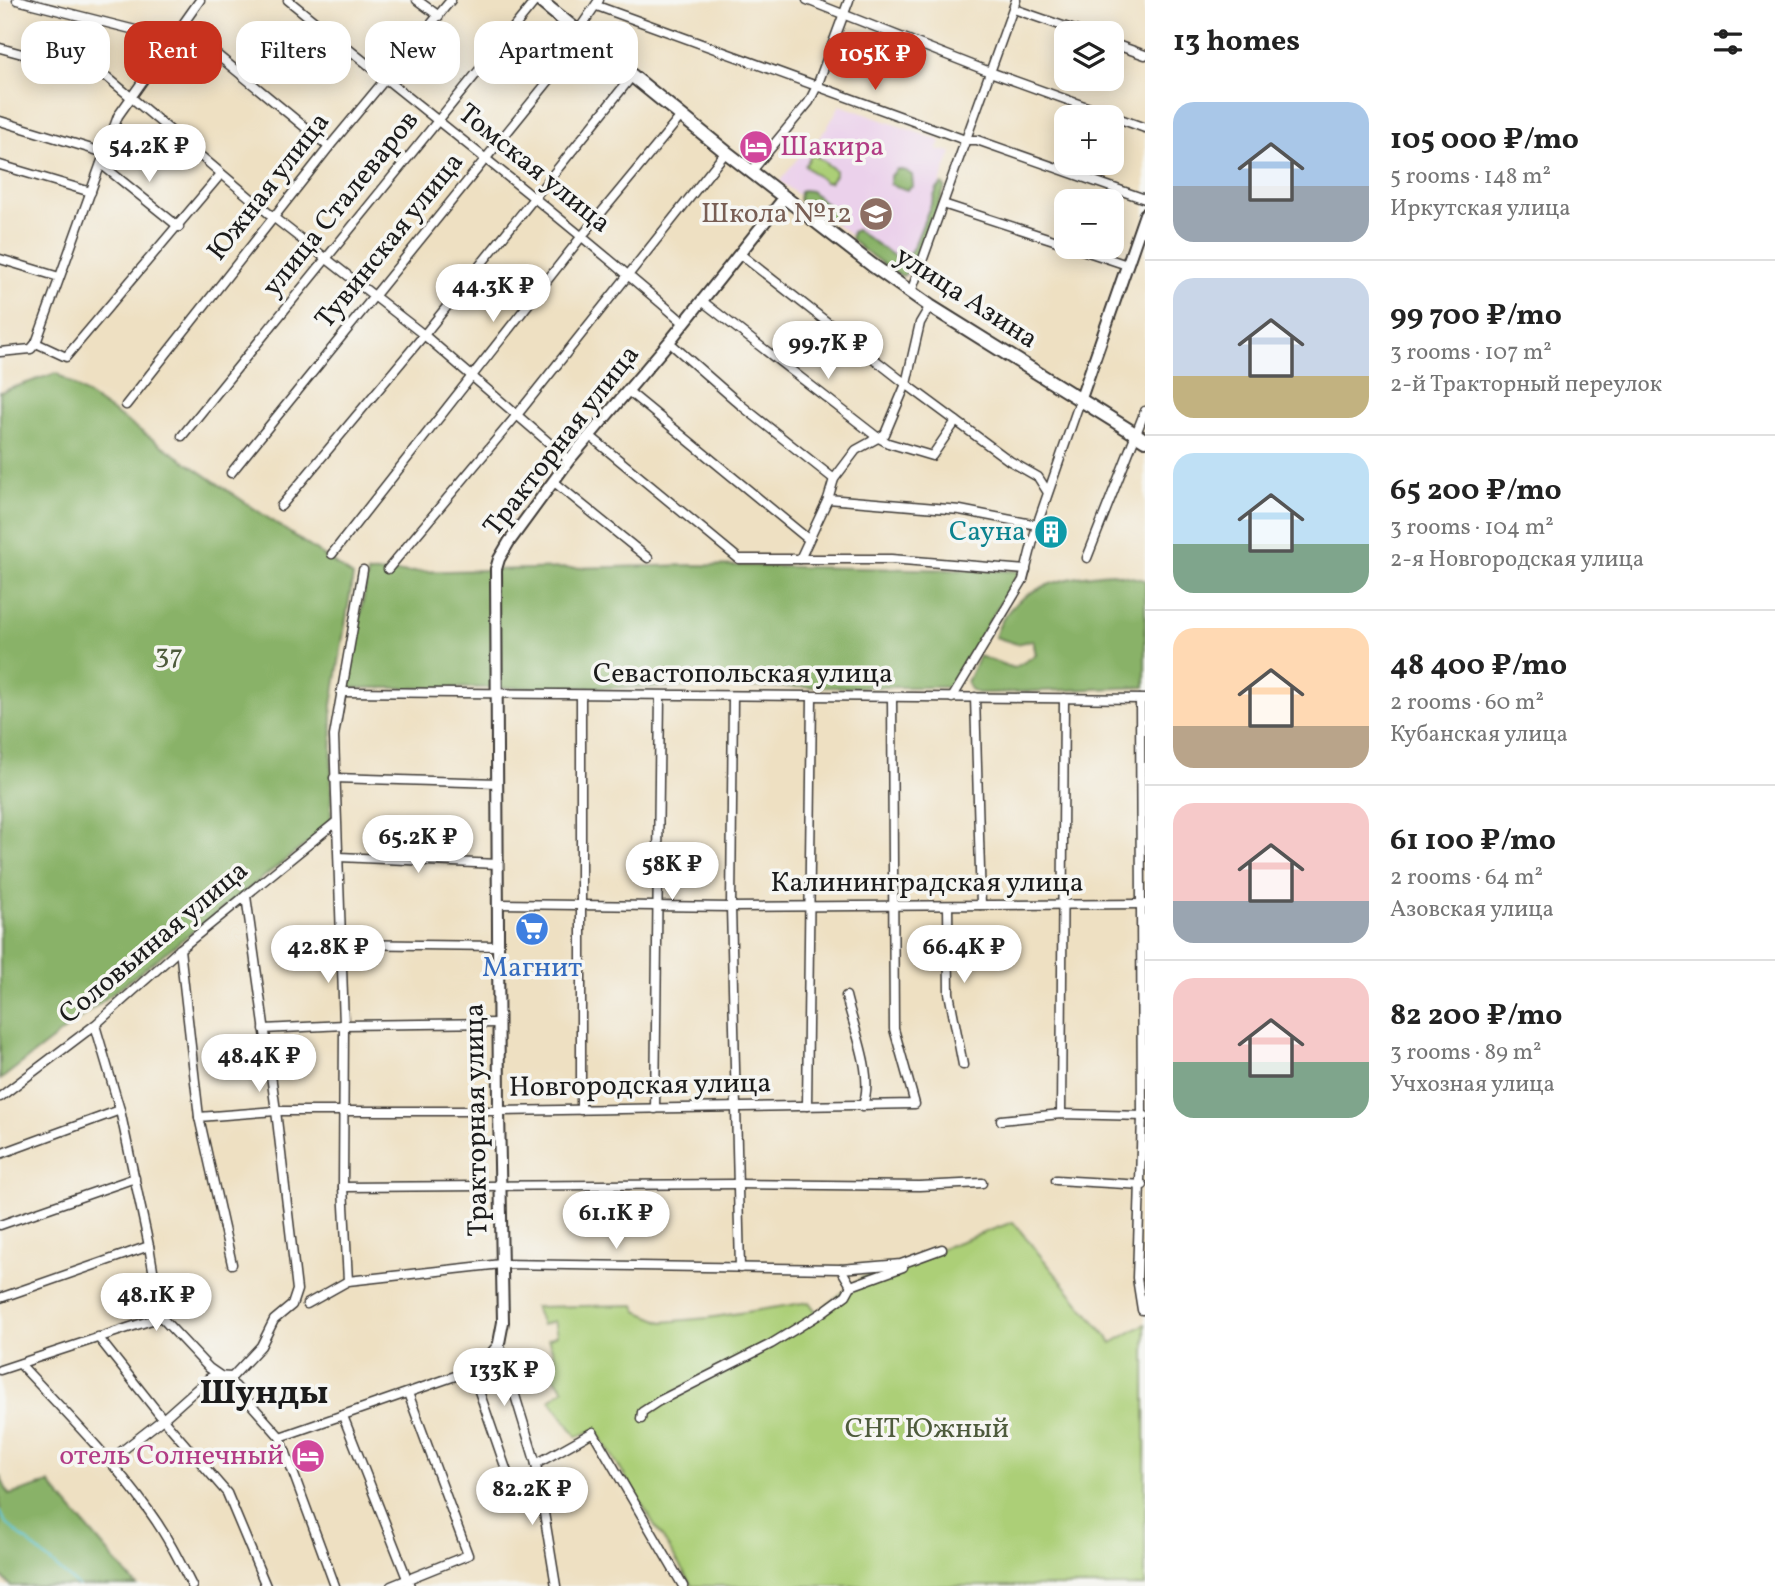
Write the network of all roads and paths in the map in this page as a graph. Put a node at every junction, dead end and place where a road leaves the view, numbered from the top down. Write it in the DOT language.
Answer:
graph roads {
  1 [pos="17,0"];
  2 [pos="200,0"];
  3 [pos="288,0"];
  4 [pos="417,0"];
  5 [pos="451,0"];
  6 [pos="538,0"];
  7 [pos="807,0"];
  8 [pos="849,0"];
  9 [pos="1016,0"];
  10 [pos="598,3"];
  11 [pos="1014,9"];
  12 [pos="845,15"];
  13 [pos="439,16"];
  14 [pos="185,21"];
  15 [pos="435,21"];
  16 [pos="565,21"];
  17 [pos="588,21"];
  18 [pos="1054,23"];
  19 [pos="124,27"];
  20 [pos="0,48"];
  21 [pos="1124,48"];
  22 [pos="1145,55"];
  23 [pos="222,59"];
  24 [pos="365,63"];
  25 [pos="990,72"];
  26 [pos="638,79"];
  27 [pos="140,84"];
  28 [pos="380,84"];
  29 [pos="390,84"];
  30 [pos="543,84"];
  31 [pos="626,84"];
  32 [pos="817,86"];
  33 [pos="131,96"];
  34 [pos="682,116"];
  35 [pos="437,120"];
  36 [pos="0,121"];
  37 [pos="1145,128"];
  38 [pos="965,140"];
  39 [pos="328,147"];
  40 [pos="726,152"];
  41 [pos="105,153"];
  42 [pos="484,160"];
  43 [pos="101,164"];
  44 [pos="0,165"];
  45 [pos="751,172"];
  46 [pos="221,174"];
  47 [pos="91,192"];
  48 [pos="784,198"];
  49 [pos="533,199"];
  50 [pos="1145,199"];
  51 [pos="943,204"];
  52 [pos="1145,214"];
  53 [pos="273,217"];
  54 [pos="179,227"];
  55 [pos="582,236"];
  56 [pos="1054,240"];
  57 [pos="740,254"];
  58 [pos="0,259"];
  59 [pos="1109,259"];
  60 [pos="327,260"];
  61 [pos="1127,265"];
  62 [pos="629,275"];
  63 [pos="60,277"];
  64 [pos="911,292"];
  65 [pos="375,297"];
  66 [pos="702,301"];
  67 [pos="930,306"];
  68 [pos="684,323"];
  69 [pos="424,335"];
  70 [pos="669,342"];
  71 [pos="36,343"];
  72 [pos="0,352"];
  73 [pos="471,376"];
  74 [pos="906,384"];
  75 [pos="628,391"];
  76 [pos="1080,401"];
  77 [pos="126,405"];
  78 [pos="1145,411"];
  79 [pos="517,415"];
  80 [pos="956,421"];
  81 [pos="182,436"];
  82 [pos="590,436"];
  83 [pos="877,437"];
  84 [pos="1141,438"];
  85 [pos="569,460"];
  86 [pos="1056,466"];
  87 [pos="231,473"];
  88 [pos="1038,477"];
  89 [pos="834,479"];
  90 [pos="553,481"];
  91 [pos="1047,491"];
  92 [pos="828,499"];
  93 [pos="281,506"];
  94 [pos="1037,525"];
  95 [pos="808,539"];
  96 [pos="332,554"];
  97 [pos="648,558"];
  98 [pos="1087,558"];
  99 [pos="800,559"];
  100 [pos="388,569"];
  101 [pos="363,570"];
  102 [pos="1026,570"];
  103 [pos="341,692"];
  104 [pos="496,695"];
  105 [pos="582,696"];
  106 [pos="660,696"];
  107 [pos="733,696"];
  108 [pos="812,697"];
  109 [pos="892,697"];
  110 [pos="975,697"];
  111 [pos="952,698"];
  112 [pos="1064,698"];
  113 [pos="1143,699"];
  114 [pos="334,778"];
  115 [pos="498,783"];
  116 [pos="336,822"];
  117 [pos="339,857"];
  118 [pos="498,864"];
  119 [pos="246,896"];
  120 [pos="499,904"];
  121 [pos="1142,904"];
  122 [pos="657,905"];
  123 [pos="892,905"];
  124 [pos="981,905"];
  125 [pos="1063,905"];
  126 [pos="582,906"];
  127 [pos="809,906"];
  128 [pos="948,906"];
  129 [pos="731,907"];
  130 [pos="341,944"];
  131 [pos="499,946"];
  132 [pos="180,949"];
  133 [pos="846,996"];
  134 [pos="498,1023"];
  135 [pos="95,1025"];
  136 [pos="344,1026"];
  137 [pos="264,1029"];
  138 [pos="963,1065"];
  139 [pos="0,1097"];
  140 [pos="807,1106"];
  141 [pos="735,1107"];
  142 [pos="862,1107"];
  143 [pos="655,1109"];
  144 [pos="120,1110"];
  145 [pos="343,1110"];
  146 [pos="581,1110"];
  147 [pos="276,1111"];
  148 [pos="499,1111"];
  149 [pos="1061,1114"];
  150 [pos="1143,1116"];
  151 [pos="199,1117"];
  152 [pos="1001,1120"];
  153 [pos="0,1154"];
  154 [pos="135,1178"];
  155 [pos="1056,1180"];
  156 [pos="982,1183"];
  157 [pos="737,1184"];
  158 [pos="1142,1185"];
  159 [pos="501,1186"];
  160 [pos="343,1188"];
  161 [pos="0,1226"];
  162 [pos="149,1246"];
  163 [pos="942,1249"];
  164 [pos="952,1251"];
  165 [pos="232,1264"];
  166 [pos="501,1264"];
  167 [pos="740,1268"];
  168 [pos="841,1269"];
  169 [pos="348,1281"];
  170 [pos="851,1286"];
  171 [pos="0,1298"];
  172 [pos="307,1304"];
  173 [pos="1142,1310"];
  174 [pos="161,1317"];
  175 [pos="98,1337"];
  176 [pos="499,1343"];
  177 [pos="20,1364"];
  178 [pos="471,1368"];
  179 [pos="0,1370"];
  180 [pos="222,1376"];
  181 [pos="408,1393"];
  182 [pos="343,1416"];
  183 [pos="163,1419"];
  184 [pos="640,1419"];
  185 [pos="281,1437"];
  186 [pos="109,1461"];
  187 [pos="536,1464"];
  188 [pos="508,1475"];
  189 [pos="408,1583"];
  190 [pos="192,1586"];
  191 [pos="266,1586"];
  192 [pos="335,1586"];
  193 [pos="390,1586"];
  194 [pos="556,1586"];
  195 [pos="683,1586"];
  1 -- 19 [label="street"];
  2 -- 14 [label="street"];
  3 -- 24 [label="street, Томская улица"];
  4 -- 13 [label="street"];
  5 -- 13 [label="street, Южная улица"];
  6 -- 16 [label="main road, улица Азина"];
  6 -- 35 [label="street, улица Сталеваров"];
  7 -- 12 [label="street"];
  8 -- 12 [label="street"];
  9 -- 11 [label="street"];
  10 -- 17 [label="street, Тувинская улица"];
  10 -- 32 [label="street"];
  11 -- 18 [label="street"];
  11 -- 25 [label="street"];
  12 -- 25 [label="street"];
  12 -- 32 [label="street"];
  13 -- 15 [label="street, Южная улица"];
  20 -- 33 [label="street"];
  21 -- 22 [label="street"];
  23 -- 39 [label="street"];
  25 -- 37 [label="street"];
  25 -- 38 [label="street"];
  26 -- 34 [label="main road, улица Азина"];
  27 -- 33 [label="street"];
  28 -- 39 [label="street, Южная улица"];
  29 -- 35 [label="street, Томская улица"];
  30 -- 42 [label="street, Тувинская улица"];
  31 -- 49 [label="street"];
  32 -- 38 [label="street"];
  32 -- 45 [label="street"];
  33 -- 41 [label="street"];
  33 -- 46 [label="street"];
  34 -- 40 [label="main road, улица Азина"];
  34 -- 55 [label="street"];
  35 -- 42 [label="street, Томская улица"];
  35 -- 60 [label="street, улица Сталеваров"];
  36 -- 41 [label="street"];
  38 -- 50 [label="street"];
  38 -- 51 [label="street"];
  39 -- 53 [label="street, Южная улица"];
  40 -- 45 [label="main road, улица Азина"];
  40 -- 62 [label="street"];
  41 -- 43 [label="street"];
  42 -- 49 [label="street, Томская улица"];
  42 -- 65 [label="street, Тувинская улица"];
  43 -- 47 [label="street"];
  43 -- 54 [label="street"];
  44 -- 47 [label="street"];
  45 -- 48 [label="main road, улица Азина"];
  46 -- 53 [label="street"];
  46 -- 54 [label="street"];
  47 -- 63 [label="street"];
  48 -- 57 [label="street, Тракторная улица"];
  48 -- 64 [label="main road, улица Азина"];
  49 -- 55 [label="street, Томская улица"];
  49 -- 69 [label="street"];
  51 -- 56 [label="street"];
  51 -- 64 [label="street"];
  52 -- 61 [label="street"];
  53 -- 60 [label="street"];
  53 -- 77 [label="street, Южная улица"];
  54 -- 71 [label="street"];
  55 -- 62 [label="street, Томская улица"];
  55 -- 73 [label="street"];
  57 -- 66 [label="street, Тракторная улица"];
  57 -- 74 [label="street"];
  58 -- 63 [label="street"];
  59 -- 61 [label="street"];
  60 -- 65 [label="street"];
  60 -- 81 [label="street, улица Сталеваров"];
  61 -- 76 [label="street"];
  62 -- 68 [label="street, Томская улица"];
  62 -- 79 [label="street"];
  63 -- 71 [label="street"];
  64 -- 67 [label="main road, улица Азина"];
  65 -- 69 [label="street"];
  65 -- 87 [label="street, Тувинская улица"];
  66 -- 68 [label="street, Тракторная улица"];
  66 -- 83 [label="street"];
  67 -- 74 [label="street"];
  67 -- 76 [label="main road, улица Азина"];
  68 -- 70 [label="street, Тракторная улица"];
  69 -- 73 [label="street"];
  69 -- 93 [label="street"];
  70 -- 75 [label="street, Тракторная улица"];
  70 -- 89 [label="street"];
  71 -- 72 [label="street"];
  73 -- 79 [label="street"];
  73 -- 96 [label="street"];
  74 -- 80 [label="street"];
  74 -- 83 [label="street"];
  75 -- 82 [label="street, Тракторная улица"];
  75 -- 95 [label="street"];
  76 -- 84 [label="main road, улица Азина"];
  76 -- 86 [label="street"];
  78 -- 84 [label="street"];
  79 -- 85 [label="street"];
  79 -- 100 [label="street"];
  80 -- 83 [label="street"];
  80 -- 88 [label="street"];
  82 -- 85 [label="street, Тракторная улица"];
  82 -- 99 [label="street"];
  83 -- 89 [label="street"];
  84 -- 98 [label="street"];
  85 -- 90 [label="street, Тракторная улица"];
  86 -- 88 [label="street"];
  86 -- 91 [label="street"];
  88 -- 91 [label="street"];
  89 -- 92 [label="street"];
  90 -- 97 [label="street"];
  90 -- 104 [label="street, Тракторная улица"];
  91 -- 94 [label="street"];
  92 -- 94 [label="street"];
  92 -- 95 [label="street"];
  94 -- 102 [label="street"];
  95 -- 99 [label="street"];
  99 -- 102 [label="street"];
  101 -- 103 [label="street"];
  102 -- 111 [label="street"];
  103 -- 104 [label="street, Севастопольская улица"];
  103 -- 114 [label="street"];
  104 -- 105 [label="street, Севастопольская улица"];
  104 -- 115 [label="street, Тракторная улица"];
  105 -- 106 [label="street, Севастопольская улица"];
  105 -- 126 [label="street"];
  106 -- 107 [label="street, Севастопольская улица"];
  106 -- 122 [label="street"];
  107 -- 108 [label="street, Севастопольская улица"];
  107 -- 129 [label="street"];
  108 -- 109 [label="street, Севастопольская улица"];
  108 -- 127 [label="street"];
  109 -- 111 [label="street, Севастопольская улица"];
  109 -- 123 [label="street"];
  110 -- 111 [label="street, Севастопольская улица"];
  110 -- 112 [label="street, Севастопольская улица"];
  110 -- 124 [label="street"];
  112 -- 113 [label="street, Севастопольская улица"];
  112 -- 125 [label="street"];
  113 -- 121 [label="street"];
  114 -- 115 [label="street"];
  114 -- 116 [label="street"];
  115 -- 118 [label="street, Тракторная улица"];
  116 -- 117 [label="street"];
  116 -- 119 [label="street, Соловьиная улица"];
  117 -- 118 [label="street"];
  117 -- 130 [label="street"];
  118 -- 120 [label="street, Тракторная улица"];
  119 -- 132 [label="street, Соловьиная улица"];
  119 -- 137 [label="street"];
  120 -- 126 [label="street, Калининградская улица"];
  120 -- 131 [label="street, Тракторная улица"];
  121 -- 125 [label="street, Калининградская улица"];
  121 -- 150 [label="street"];
  122 -- 126 [label="street, Калининградская улица"];
  122 -- 129 [label="street, Калининградская улица"];
  122 -- 143 [label="street"];
  123 -- 127 [label="street, Калининградская улица"];
  123 -- 128 [label="street, Калининградская улица"];
  123 -- 142 [label="street, Новгородская улица"];
  124 -- 125 [label="street, Калининградская улица"];
  124 -- 128 [label="street, Калининградская улица"];
  125 -- 149 [label="street"];
  126 -- 146 [label="street"];
  127 -- 129 [label="street, Калининградская улица"];
  127 -- 140 [label="street"];
  128 -- 138 [label="street"];
  129 -- 141 [label="street"];
  130 -- 131 [label="street"];
  130 -- 136 [label="street"];
  131 -- 134 [label="street, Тракторная улица"];
  132 -- 135 [label="street, Соловьиная улица"];
  132 -- 151 [label="street"];
  133 -- 142 [label="street"];
  134 -- 136 [label="street"];
  134 -- 148 [label="street, Тракторная улица"];
  135 -- 139 [label="street, Соловьиная улица"];
  135 -- 144 [label="street"];
  136 -- 137 [label="street"];
  136 -- 145 [label="street"];
  137 -- 147 [label="street"];
  140 -- 141 [label="street, Новгородская улица"];
  140 -- 142 [label="street, Новгородская улица"];
  141 -- 143 [label="street, Новгородская улица"];
  141 -- 157 [label="street"];
  143 -- 146 [label="street, Новгородская улица"];
  144 -- 153 [label="street"];
  144 -- 154 [label="street"];
  145 -- 147 [label="street, Новгородская улица"];
  145 -- 148 [label="street, Новгородская улица"];
  145 -- 160 [label="street"];
  146 -- 148 [label="street, Новгородская улица"];
  147 -- 151 [label="street, Новгородская улица"];
  147 -- 180 [label="street"];
  148 -- 159 [label="street, Тракторная улица"];
  149 -- 150 [label="street"];
  149 -- 152 [label="street"];
  150 -- 158 [label="street"];
  151 -- 165 [label="street"];
  154 -- 161 [label="street"];
  154 -- 162 [label="street"];
  155 -- 158 [label="street"];
  156 -- 157 [label="street"];
  157 -- 159 [label="street"];
  157 -- 167 [label="street"];
  158 -- 173 [label="street"];
  159 -- 160 [label="street"];
  159 -- 166 [label="street, Тракторная улица"];
  160 -- 169 [label="street"];
  162 -- 171 [label="street"];
  162 -- 174 [label="street"];
  163 -- 168 [label="street"];
  164 -- 170 [label="street"];
  166 -- 167 [label="street"];
  166 -- 169 [label="street"];
  166 -- 176 [label="street, Тракторная улица"];
  167 -- 168 [label="street"];
  168 -- 170 [label="street"];
  169 -- 172 [label="street"];
  170 -- 184 [label="street"];
  174 -- 175 [label="street"];
  174 -- 180 [label="street"];
  175 -- 177 [label="street"];
  175 -- 183 [label="street"];
  176 -- 178 [label="street"];
  176 -- 187 [label="street"];
  177 -- 179 [label="street"];
  177 -- 186 [label="street"];
  178 -- 181 [label="street"];
  178 -- 188 [label="street"];
  180 -- 183 [label="street"];
  180 -- 185 [label="street"];
  181 -- 182 [label="street"];
  181 -- 189 [label="street"];
  182 -- 185 [label="street"];
  182 -- 189 [label="street"];
  183 -- 186 [label="street"];
  183 -- 191 [label="street"];
  185 -- 192 [label="street"];
  186 -- 190 [label="street"];
  187 -- 194 [label="street"];
  187 -- 195 [label="street"];
  189 -- 193 [label="street"];
}
